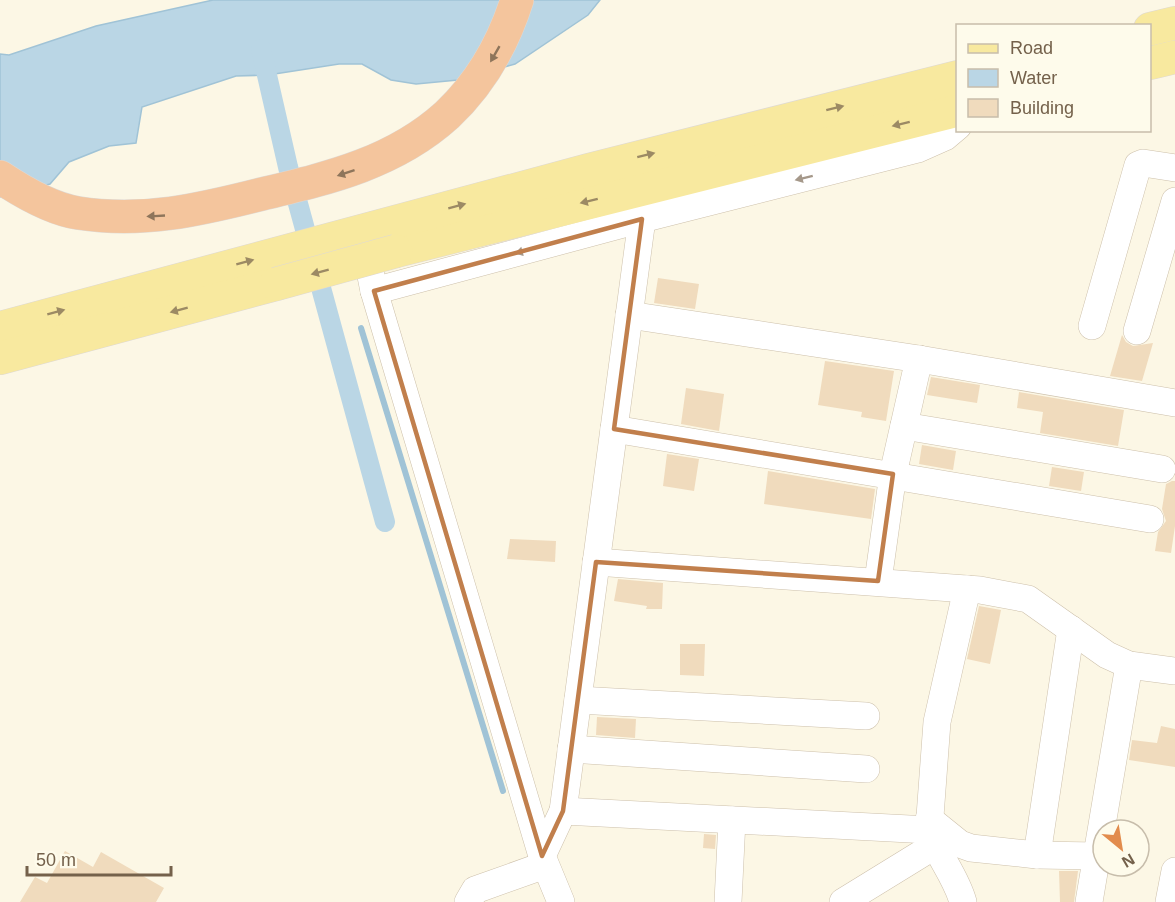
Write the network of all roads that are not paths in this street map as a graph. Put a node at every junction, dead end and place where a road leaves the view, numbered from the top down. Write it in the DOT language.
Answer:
graph roads {
  1 [pos="517,0"];
  2 [pos="1175,23"];
  3 [pos="1151,29"];
  4 [pos="1175,57"];
  5 [pos="1151,63"];
  6 [pos="956,77"];
  7 [pos="956,110"];
  8 [pos="956,127"];
  9 [pos="1175,168"];
  10 [pos="0,177"];
  11 [pos="1175,201"];
  12 [pos="413,218"];
  13 [pos="642,219"];
  14 [pos="374,291"];
  15 [pos="629,315"];
  16 [pos="1092,326"];
  17 [pos="0,328"];
  18 [pos="1137,331"];
  19 [pos="0,358"];
  20 [pos="919,359"];
  21 [pos="1175,403"];
  22 [pos="904,426"];
  23 [pos="614,429"];
  24 [pos="1162,469"];
  25 [pos="893,474"];
  26 [pos="1150,519"];
  27 [pos="596,562"];
  28 [pos="878,581"];
  29 [pos="967,589"];
  30 [pos="1071,629"];
  31 [pos="1129,665"];
  32 [pos="1175,671"];
  33 [pos="578,700"];
  34 [pos="866,716"];
  35 [pos="571,749"];
  36 [pos="866,769"];
  37 [pos="563,811"];
  38 [pos="1103,818"];
  39 [pos="732,820"];
  40 [pos="931,832"];
  41 [pos="1037,855"];
  42 [pos="1091,856"];
  43 [pos="1175,871"];
  44 [pos="545,877"];
  45 [pos="1093,878"];
  46 [pos="479,898"];
  47 [pos="955,898"];
  48 [pos="728,902"];
  49 [pos="843,902"];
  50 [pos="1089,902"];
  51 [pos="1169,902"];
  1 -- 10 [label="highway, one-way"];
  2 -- 3 [label="main road"];
  4 -- 5 [label="main road"];
  12 -- 6 [label="main road, one-way"];
  7 -- 19 [label="main road, one-way, bridge"];
  8 -- 13 [label="street, one-way"];
  9 -- 16 [label="street"];
  11 -- 18 [label="street"];
  12 -- 14 [label="street"];
  17 -- 12 [label="main road, one-way"];
  13 -- 14 [label="street, one-way"];
  13 -- 15 [label="street"];
  14 -- 44 [label="street"];
  15 -- 20 [label="street"];
  15 -- 23 [label="street"];
  20 -- 21 [label="street"];
  20 -- 22 [label="street"];
  22 -- 24 [label="street"];
  22 -- 25 [label="street"];
  23 -- 25 [label="street"];
  23 -- 27 [label="street"];
  25 -- 26 [label="street"];
  25 -- 28 [label="street"];
  27 -- 28 [label="street"];
  27 -- 33 [label="street"];
  28 -- 29 [label="street"];
  29 -- 30 [label="street"];
  29 -- 40 [label="street"];
  30 -- 31 [label="street"];
  30 -- 41 [label="street"];
  31 -- 32 [label="street"];
  31 -- 38 [label="street"];
  33 -- 34 [label="street"];
  33 -- 35 [label="street"];
  35 -- 36 [label="street"];
  35 -- 37 [label="street"];
  37 -- 39 [label="street"];
  37 -- 44 [label="street"];
  39 -- 40 [label="street"];
  39 -- 48 [label="street"];
  40 -- 41 [label="street"];
  40 -- 47 [label="street"];
  40 -- 49 [label="street"];
  41 -- 42 [label="street"];
  43 -- 51 [label="street"];
  44 -- 46 [label="street"];
  45 -- 50 [label="street"];
}
